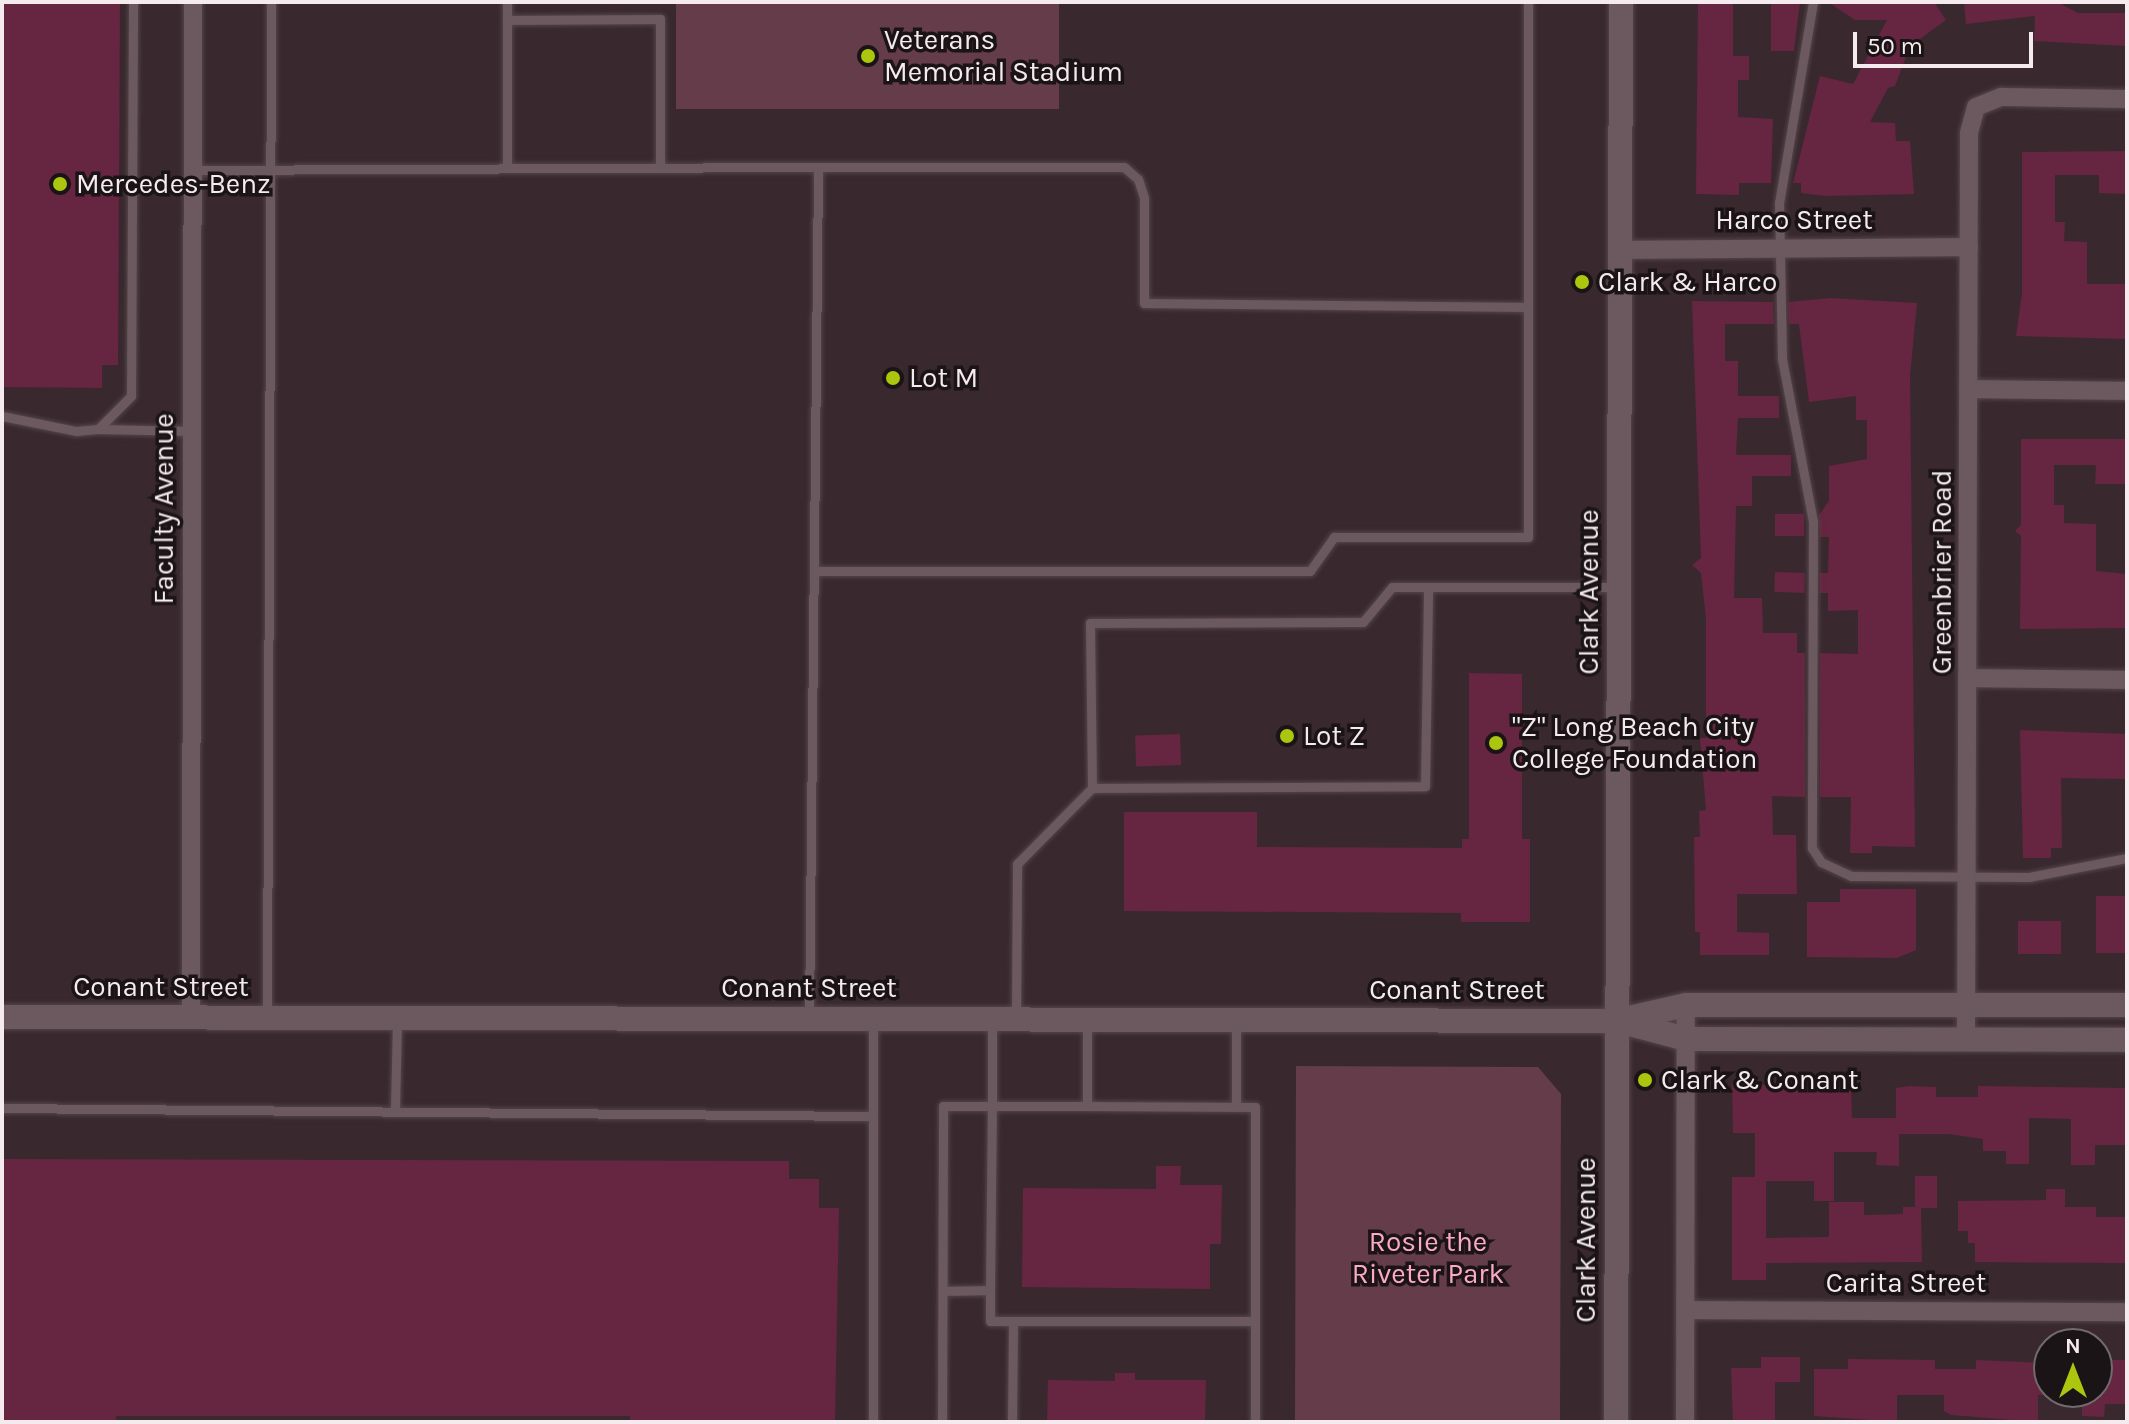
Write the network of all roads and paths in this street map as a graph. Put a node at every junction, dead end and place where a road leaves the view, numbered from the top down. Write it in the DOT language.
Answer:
graph roads {
  1 [pos="133,2"];
  2 [pos="193,2"];
  3 [pos="271,2"];
  4 [pos="507,2"];
  5 [pos="1528,2"];
  6 [pos="1621,2"];
  7 [pos="1813,2"];
  8 [pos="507,20"];
  9 [pos="2127,99"];
  10 [pos="660,167"];
  11 [pos="818,167"];
  12 [pos="507,168"];
  13 [pos="193,170"];
  14 [pos="271,170"];
  15 [pos="1969,247"];
  16 [pos="1781,248"];
  17 [pos="1620,250"];
  18 [pos="1528,307"];
  19 [pos="1970,389"];
  20 [pos="2127,391"];
  21 [pos="2,416"];
  22 [pos="98,429"];
  23 [pos="192,431"];
  24 [pos="816,571"];
  25 [pos="1428,587"];
  26 [pos="1619,587"];
  27 [pos="1970,678"];
  28 [pos="2127,680"];
  29 [pos="1092,788"];
  30 [pos="2127,858"];
  31 [pos="1967,877"];
  32 [pos="1966,1004"];
  33 [pos="1686,1005"];
  34 [pos="2127,1005"];
  35 [pos="397,1016"];
  36 [pos="2,1017"];
  37 [pos="191,1017"];
  38 [pos="267,1017"];
  39 [pos="873,1017"];
  40 [pos="809,1018"];
  41 [pos="1004,1019"];
  42 [pos="1087,1019"];
  43 [pos="1236,1019"];
  44 [pos="1616,1021"];
  45 [pos="1686,1039"];
  46 [pos="1966,1039"];
  47 [pos="2127,1040"];
  48 [pos="992,1106"];
  49 [pos="1087,1106"];
  50 [pos="1236,1107"];
  51 [pos="2,1108"];
  52 [pos="395,1109"];
  53 [pos="873,1116"];
  54 [pos="990,1290"];
  55 [pos="943,1291"];
  56 [pos="1686,1310"];
  57 [pos="2127,1312"];
  58 [pos="1013,1321"];
  59 [pos="1255,1321"];
  60 [pos="873,1422"];
  61 [pos="942,1422"];
  62 [pos="1012,1422"];
  63 [pos="1255,1422"];
  64 [pos="1616,1422"];
  65 [pos="1685,1422"];
  1 -- 22 [label="lane"];
  2 -- 13 [label="street, Faculty Avenue"];
  3 -- 14 [label="lane"];
  4 -- 8 [label="lane"];
  5 -- 18 [label="lane"];
  6 -- 17 [label="street, Clark Avenue"];
  7 -- 16 [label="lane"];
  8 -- 10 [label="lane"];
  8 -- 12 [label="lane"];
  9 -- 15 [label="street, Greenbrier Road"];
  10 -- 11 [label="lane"];
  10 -- 12 [label="lane"];
  11 -- 18 [label="lane"];
  11 -- 24 [label="lane"];
  12 -- 14 [label="lane"];
  13 -- 14 [label="lane"];
  13 -- 23 [label="street, Faculty Avenue"];
  14 -- 38 [label="lane"];
  15 -- 16 [label="street, Harco Street"];
  15 -- 19 [label="street, Greenbrier Road"];
  16 -- 17 [label="street, Harco Street"];
  16 -- 31 [label="lane"];
  17 -- 26 [label="street, Clark Avenue"];
  18 -- 24 [label="lane"];
  19 -- 20 [label="street"];
  19 -- 27 [label="street, Greenbrier Road"];
  21 -- 22 [label="lane"];
  22 -- 23 [label="lane"];
  23 -- 37 [label="street, Faculty Avenue"];
  24 -- 40 [label="lane"];
  25 -- 26 [label="lane"];
  25 -- 29 [label="lane"];
  25 -- 29 [label="lane"];
  26 -- 44 [label="street, Clark Avenue"];
  27 -- 28 [label="street"];
  27 -- 31 [label="street, Greenbrier Road"];
  29 -- 41 [label="lane"];
  30 -- 31 [label="lane"];
  31 -- 32 [label="street, Greenbrier Road"];
  32 -- 33 [label="street, Conant Street"];
  32 -- 34 [label="street, Conant Street"];
  32 -- 46 [label="street, Greenbrier Road"];
  33 -- 44 [label="street, Conant Street"];
  33 -- 45 [label="street"];
  35 -- 38 [label="street, Conant Street"];
  35 -- 40 [label="street, Conant Street"];
  35 -- 52 [label="lane"];
  36 -- 37 [label="street, Conant Street"];
  37 -- 38 [label="street, Conant Street"];
  39 -- 40 [label="street, Conant Street"];
  39 -- 41 [label="street, Conant Street"];
  39 -- 53 [label="lane"];
  41 -- 42 [label="street, Conant Street"];
  41 -- 48 [label="lane"];
  42 -- 43 [label="street, Conant Street"];
  42 -- 49 [label="lane"];
  43 -- 44 [label="street, Conant Street"];
  43 -- 50 [label="lane"];
  44 -- 45 [label="street, Conant Street"];
  44 -- 64 [label="street, Clark Avenue"];
  45 -- 46 [label="street, Conant Street"];
  45 -- 56 [label="street"];
  46 -- 47 [label="street, Conant Street"];
  48 -- 49 [label="lane"];
  48 -- 54 [label="lane"];
  48 -- 55 [label="lane"];
  49 -- 50 [label="lane"];
  50 -- 59 [label="lane"];
  51 -- 52 [label="lane"];
  52 -- 53 [label="lane"];
  53 -- 60 [label="lane"];
  54 -- 55 [label="lane"];
  54 -- 58 [label="lane"];
  55 -- 61 [label="lane"];
  56 -- 57 [label="street, Carita Street"];
  56 -- 65 [label="street"];
  58 -- 59 [label="lane"];
  58 -- 62 [label="lane"];
  59 -- 63 [label="lane"];
}
